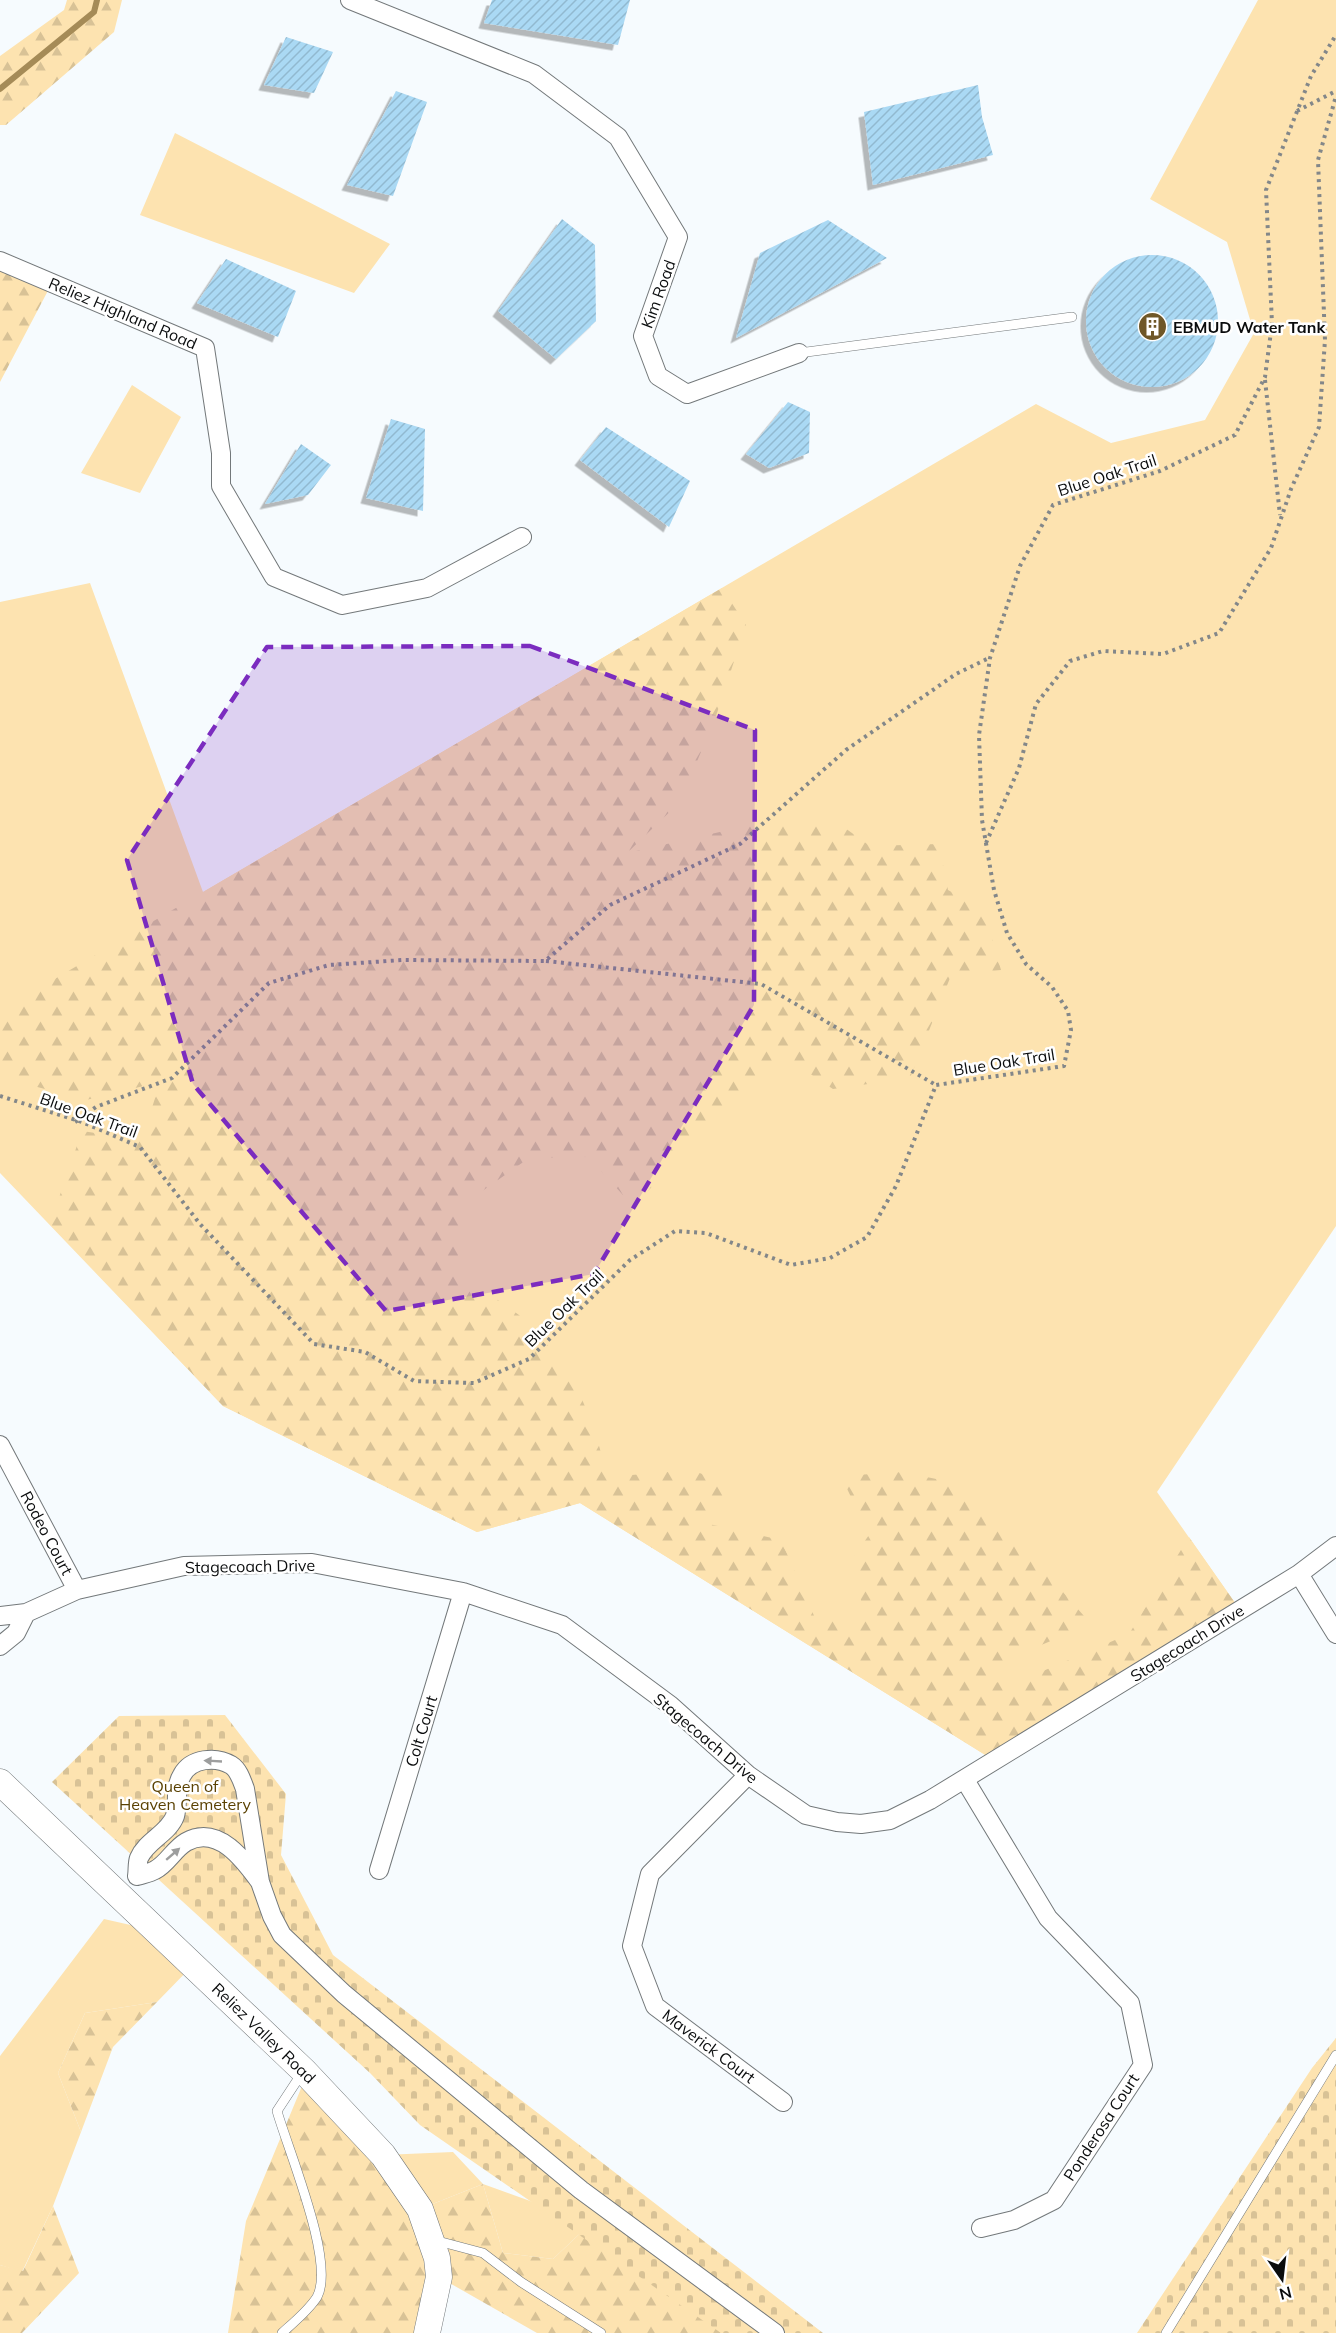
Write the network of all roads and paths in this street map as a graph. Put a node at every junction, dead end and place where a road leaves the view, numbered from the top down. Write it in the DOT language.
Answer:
graph roads {
  1 [pos="350,0"];
  2 [pos="1336,35"];
  3 [pos="1336,91"];
  4 [pos="1336,96"];
  5 [pos="1297,111"];
  6 [pos="0,261"];
  7 [pos="1072,316"];
  8 [pos="799,354"];
  9 [pos="1265,377"];
  10 [pos="1280,519"];
  11 [pos="522,537"];
  12 [pos="990,657"];
  13 [pos="986,843"];
  14 [pos="545,961"];
  15 [pos="936,1085"];
  16 [pos="0,1096"];
  17 [pos="74,1122"];
  18 [pos="0,1445"];
  19 [pos="1336,1546"];
  20 [pos="1299,1574"];
  21 [pos="76,1590"];
  22 [pos="463,1592"];
  23 [pos="26,1613"];
  24 [pos="0,1616"];
  25 [pos="1336,1634"];
  26 [pos="0,1646"];
  27 [pos="748,1775"];
  28 [pos="965,1780"];
  29 [pos="0,1782"];
  30 [pos="175,1816"];
  31 [pos="197,1838"];
  32 [pos="380,1870"];
  33 [pos="261,1882"];
  34 [pos="129,1885"];
  35 [pos="1336,2055"];
  36 [pos="304,2071"];
  37 [pos="783,2102"];
  38 [pos="981,2228"];
  39 [pos="431,2240"];
  40 [pos="282,2333"];
  41 [pos="427,2333"];
  42 [pos="601,2333"];
  43 [pos="775,2333"];
  44 [pos="1166,2333"];
  1 -- 8 [label="street, Kim Road"];
  2 -- 5 [label="path, Blue Oak Trail"];
  3 -- 5 [label="path"];
  4 -- 10 [label="path"];
  5 -- 9 [label="path, Blue Oak Trail"];
  6 -- 11 [label="street, Reliez Highland Road"];
  7 -- 8 [label="lane, Kim Road"];
  9 -- 10 [label="path"];
  9 -- 12 [label="path, Blue Oak Trail"];
  10 -- 13 [label="path"];
  12 -- 13 [label="path, Blue Oak Trail"];
  12 -- 14 [label="path"];
  13 -- 15 [label="path, Blue Oak Trail"];
  14 -- 15 [label="path"];
  14 -- 17 [label="path"];
  15 -- 17 [label="path, Blue Oak Trail"];
  16 -- 17 [label="path, Blue Oak Trail"];
  18 -- 21 [label="street, Rodeo Court"];
  19 -- 20 [label="street, Stagecoach Drive"];
  20 -- 25 [label="street"];
  20 -- 28 [label="street, Stagecoach Drive"];
  21 -- 22 [label="street, Stagecoach Drive"];
  21 -- 23 [label="street, Stagecoach Drive"];
  22 -- 27 [label="street, Stagecoach Drive"];
  22 -- 32 [label="street, Colt Court"];
  23 -- 24 [label="street, Stagecoach Drive"];
  23 -- 26 [label="street"];
  27 -- 28 [label="street, Stagecoach Drive"];
  27 -- 37 [label="street, Maverick Court"];
  28 -- 38 [label="street, Ponderosa Court"];
  29 -- 34 [label="main road, Reliez Valley Road"];
  30 -- 31 [label="street"];
  33 -- 30 [label="street, one-way"];
  30 -- 34 [label="street"];
  31 -- 33 [label="street"];
  34 -- 31 [label="street, one-way"];
  33 -- 43 [label="street"];
  34 -- 36 [label="main road, Reliez Valley Road"];
  35 -- 44 [label="lane"];
  36 -- 39 [label="main road, Reliez Valley Road"];
  36 -- 40 [label="lane"];
  39 -- 41 [label="main road, Reliez Valley Road"];
  39 -- 42 [label="lane"];
}
